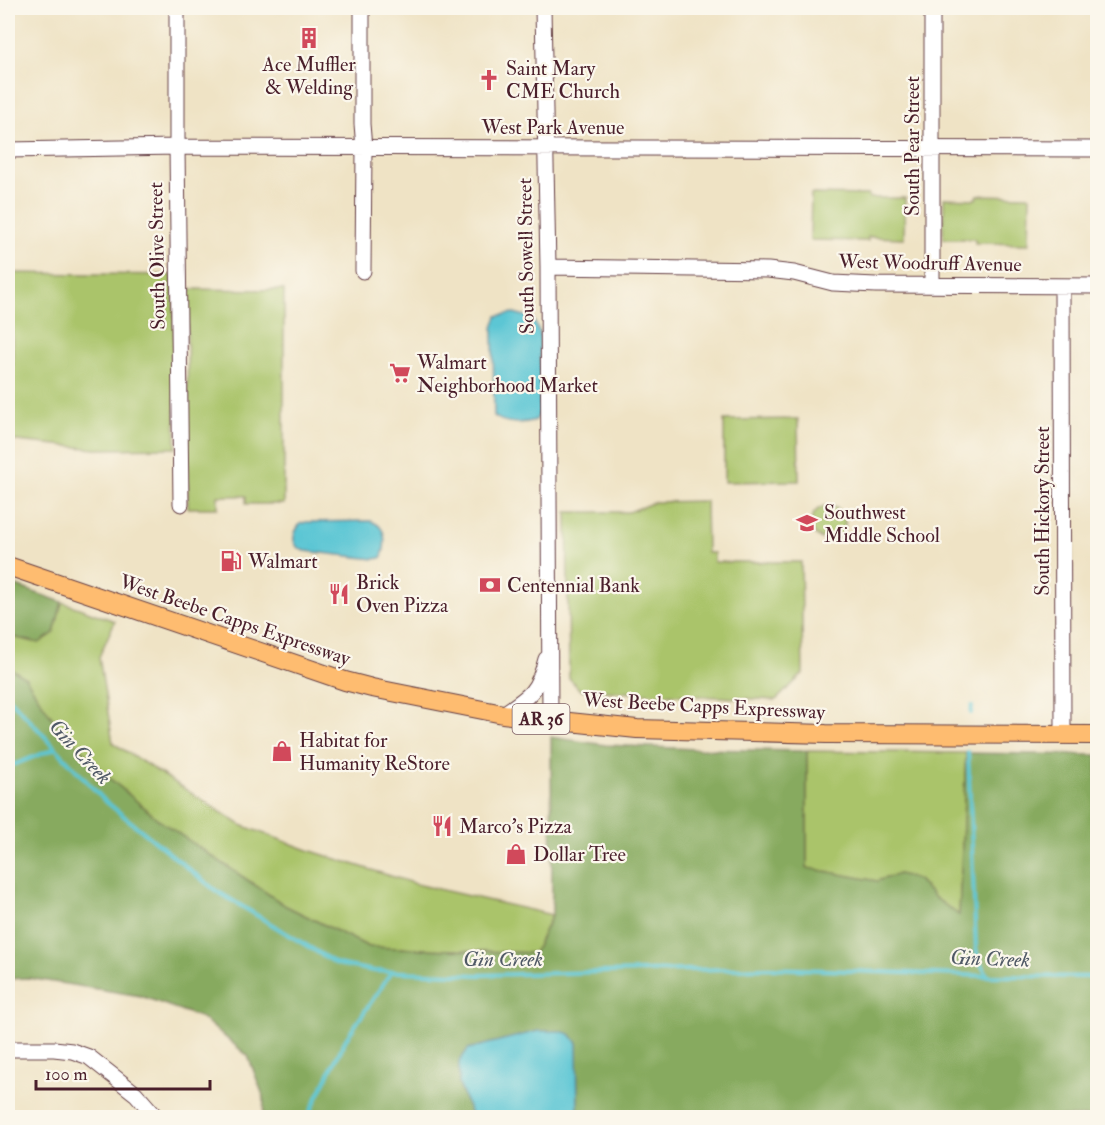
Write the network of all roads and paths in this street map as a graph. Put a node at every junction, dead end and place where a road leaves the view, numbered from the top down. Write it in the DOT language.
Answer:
graph roads {
  1 [pos="177,8"];
  2 [pos="362,8"];
  3 [pos="543,8"];
  4 [pos="932,8"];
  5 [pos="177,147"];
  6 [pos="545,147"];
  7 [pos="364,148"];
  8 [pos="933,148"];
  9 [pos="1098,149"];
  10 [pos="8,150"];
  11 [pos="548,267"];
  12 [pos="363,271"];
  13 [pos="932,285"];
  14 [pos="1062,286"];
  15 [pos="1098,286"];
  16 [pos="181,504"];
  17 [pos="8,566"];
  18 [pos="550,644"];
  19 [pos="503,714"];
  20 [pos="550,720"];
  21 [pos="1063,735"];
  22 [pos="1098,735"];
  23 [pos="8,1049"];
  24 [pos="157,1118"];
  1 -- 5 [label="street, South Olive Street"];
  2 -- 7 [label="street"];
  3 -- 6 [label="street, South Sowell Street"];
  4 -- 8 [label="street, South Pear Street"];
  5 -- 7 [label="street, West Park Avenue"];
  5 -- 10 [label="street, West Park Avenue"];
  5 -- 16 [label="street, South Olive Street"];
  6 -- 7 [label="street, West Park Avenue"];
  6 -- 8 [label="street, West Park Avenue"];
  6 -- 11 [label="street, South Sowell Street"];
  7 -- 12 [label="street"];
  8 -- 9 [label="street, West Park Avenue"];
  8 -- 13 [label="street, South Pear Street"];
  11 -- 13 [label="street, West Woodruff Avenue"];
  11 -- 18 [label="street, South Sowell Street"];
  13 -- 14 [label="street, West Woodruff Avenue"];
  14 -- 15 [label="street, West Woodruff Avenue"];
  14 -- 21 [label="street, South Hickory Street"];
  17 -- 19 [label="main road, West Beebe Capps Expressway / AR 36"];
  18 -- 19 [label="street"];
  18 -- 20 [label="street, South Sowell Street"];
  19 -- 20 [label="main road, West Beebe Capps Expressway / AR 36"];
  20 -- 21 [label="main road, West Beebe Capps Expressway / AR 36"];
  21 -- 22 [label="main road, West Beebe Capps Expressway / AR 36"];
  23 -- 24 [label="street"];
}
